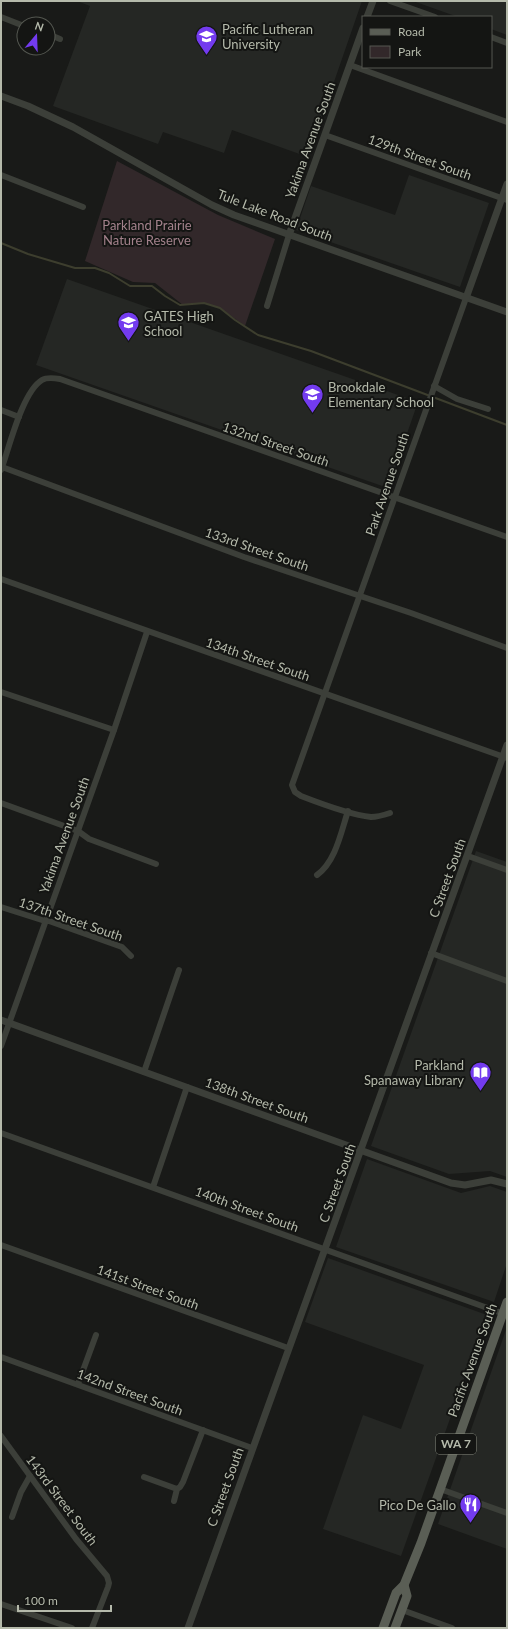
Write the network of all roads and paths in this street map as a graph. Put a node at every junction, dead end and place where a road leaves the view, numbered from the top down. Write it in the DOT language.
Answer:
graph roads {
  1 [pos="373,1"];
  2 [pos="390,1"];
  3 [pos="367,16"];
  4 [pos="432,16"];
  5 [pos="1,17"];
  6 [pos="16,23"];
  7 [pos="362,31"];
  8 [pos="56,37"];
  9 [pos="492,37"];
  10 [pos="60,39"];
  11 [pos="507,43"];
  12 [pos="350,65"];
  13 [pos="1,96"];
  14 [pos="507,122"];
  15 [pos="325,135"];
  16 [pos="1,175"];
  17 [pos="507,184"];
  18 [pos="504,199"];
  19 [pos="83,206"];
  20 [pos="289,235"];
  21 [pos="466,298"];
  22 [pos="267,306"];
  23 [pos="507,312"];
  24 [pos="434,386"];
  25 [pos="488,409"];
  26 [pos="1,410"];
  27 [pos="19,417"];
  28 [pos="2,469"];
  29 [pos="395,498"];
  30 [pos="507,537"];
  31 [pos="1,579"];
  32 [pos="360,596"];
  33 [pos="148,632"];
  34 [pos="507,648"];
  35 [pos="1,692"];
  36 [pos="325,694"];
  37 [pos="114,730"];
  38 [pos="507,745"];
  39 [pos="505,758"];
  40 [pos="1,804"];
  41 [pos="348,811"];
  42 [pos="390,813"];
  43 [pos="78,831"];
  44 [pos="468,856"];
  45 [pos="156,864"];
  46 [pos="507,870"];
  47 [pos="317,875"];
  48 [pos="1,907"];
  49 [pos="45,921"];
  50 [pos="431,953"];
  51 [pos="131,956"];
  52 [pos="179,970"];
  53 [pos="507,981"];
  54 [pos="1,1020"];
  55 [pos="9,1023"];
  56 [pos="1,1046"];
  57 [pos="144,1072"];
  58 [pos="187,1087"];
  59 [pos="1,1133"];
  60 [pos="361,1151"];
  61 [pos="507,1184"];
  62 [pos="153,1187"];
  63 [pos="1,1246"];
  64 [pos="325,1250"];
  65 [pos="507,1302"];
  66 [pos="505,1315"];
  67 [pos="96,1335"];
  68 [pos="288,1348"];
  69 [pos="1,1357"];
  70 [pos="78,1384"];
  71 [pos="203,1430"];
  72 [pos="1,1436"];
  73 [pos="252,1448"];
  74 [pos="30,1476"];
  75 [pos="144,1478"];
  76 [pos="177,1489"];
  77 [pos="440,1489"];
  78 [pos="174,1501"];
  79 [pos="507,1513"];
  80 [pos="12,1517"];
  81 [pos="404,1585"];
  82 [pos="1,1604"];
  83 [pos="402,1610"];
  84 [pos="72,1628"];
  85 [pos="92,1628"];
  86 [pos="188,1628"];
  87 [pos="383,1628"];
  88 [pos="395,1628"];
  89 [pos="452,1628"];
  1 -- 3 [label="street"];
  2 -- 4 [label="street"];
  5 -- 6 [label="street"];
  7 -- 12 [label="street, Yakima Avenue South"];
  8 -- 10 [label="street"];
  9 -- 11 [label="street"];
  12 -- 14 [label="street"];
  12 -- 15 [label="street, Yakima Avenue South"];
  13 -- 20 [label="street, Tule Lake Road South"];
  15 -- 18 [label="street, 129th Street South"];
  15 -- 20 [label="street, Yakima Avenue South"];
  16 -- 19 [label="street"];
  17 -- 18 [label="street, Park Avenue South"];
  18 -- 21 [label="street, Park Avenue South"];
  20 -- 21 [label="street, Tule Lake Road South"];
  20 -- 22 [label="street, Yakima Avenue South"];
  21 -- 23 [label="street, Tule Lake Road South"];
  21 -- 24 [label="street, Park Avenue South"];
  24 -- 25 [label="street"];
  24 -- 29 [label="street, Park Avenue South"];
  26 -- 27 [label="street"];
  27 -- 28 [label="street"];
  27 -- 29 [label="street, 132nd Street South"];
  28 -- 32 [label="street, 133rd Street South"];
  29 -- 30 [label="street, 132nd Street South"];
  29 -- 32 [label="street, Park Avenue South"];
  31 -- 33 [label="street, 134th Street South"];
  32 -- 34 [label="street, 133rd Street South"];
  32 -- 36 [label="street, Park Avenue South"];
  33 -- 36 [label="street, 134th Street South"];
  33 -- 37 [label="street, Yakima Avenue South"];
  35 -- 37 [label="street"];
  36 -- 39 [label="street, 134th Street South"];
  36 -- 41 [label="street, Park Avenue South"];
  37 -- 43 [label="street, Yakima Avenue South"];
  38 -- 39 [label="street, C Street South"];
  39 -- 44 [label="street, C Street South"];
  40 -- 43 [label="street"];
  41 -- 42 [label="street"];
  41 -- 47 [label="street"];
  43 -- 45 [label="street"];
  43 -- 49 [label="street, Yakima Avenue South"];
  44 -- 46 [label="street"];
  44 -- 50 [label="street, C Street South"];
  48 -- 49 [label="street, 137th Street South"];
  49 -- 51 [label="street, 137th Street South"];
  49 -- 55 [label="street, Yakima Avenue South"];
  50 -- 53 [label="street"];
  50 -- 60 [label="street, C Street South"];
  52 -- 57 [label="street"];
  54 -- 55 [label="street, 138th Street South"];
  55 -- 56 [label="street, Yakima Avenue South"];
  55 -- 57 [label="street, 138th Street South"];
  57 -- 58 [label="street, 138th Street South"];
  58 -- 60 [label="street, 138th Street South"];
  58 -- 62 [label="street"];
  59 -- 62 [label="street, 140th Street South"];
  60 -- 61 [label="street, 138th Street South"];
  60 -- 64 [label="street, C Street South"];
  62 -- 64 [label="street, 140th Street South"];
  63 -- 68 [label="street, 141st Street South"];
  64 -- 66 [label="street, 140th Street South"];
  64 -- 68 [label="street, C Street South"];
  65 -- 66 [label="main road, Pacific Avenue South / WA 7"];
  66 -- 77 [label="main road, Pacific Avenue South / WA 7"];
  67 -- 70 [label="street"];
  68 -- 73 [label="street, C Street South"];
  69 -- 70 [label="street, 142nd Street South"];
  70 -- 71 [label="street, 142nd Street South"];
  71 -- 73 [label="street, 142nd Street South"];
  71 -- 76 [label="street"];
  72 -- 74 [label="street, 143rd Street South"];
  73 -- 86 [label="street, C Street South"];
  74 -- 80 [label="street"];
  74 -- 85 [label="street, 143rd Street South"];
  75 -- 76 [label="street"];
  76 -- 78 [label="street"];
  77 -- 79 [label="street"];
  77 -- 81 [label="main road, Pacific Avenue South / WA 7"];
  81 -- 83 [label="main road, Pacific Avenue South / WA 7"];
  81 -- 87 [label="main road, Pacific Avenue South / WA 7"];
  82 -- 84 [label="street"];
  83 -- 88 [label="main road, Pacific Avenue South / WA 7"];
  83 -- 89 [label="street"];
}
